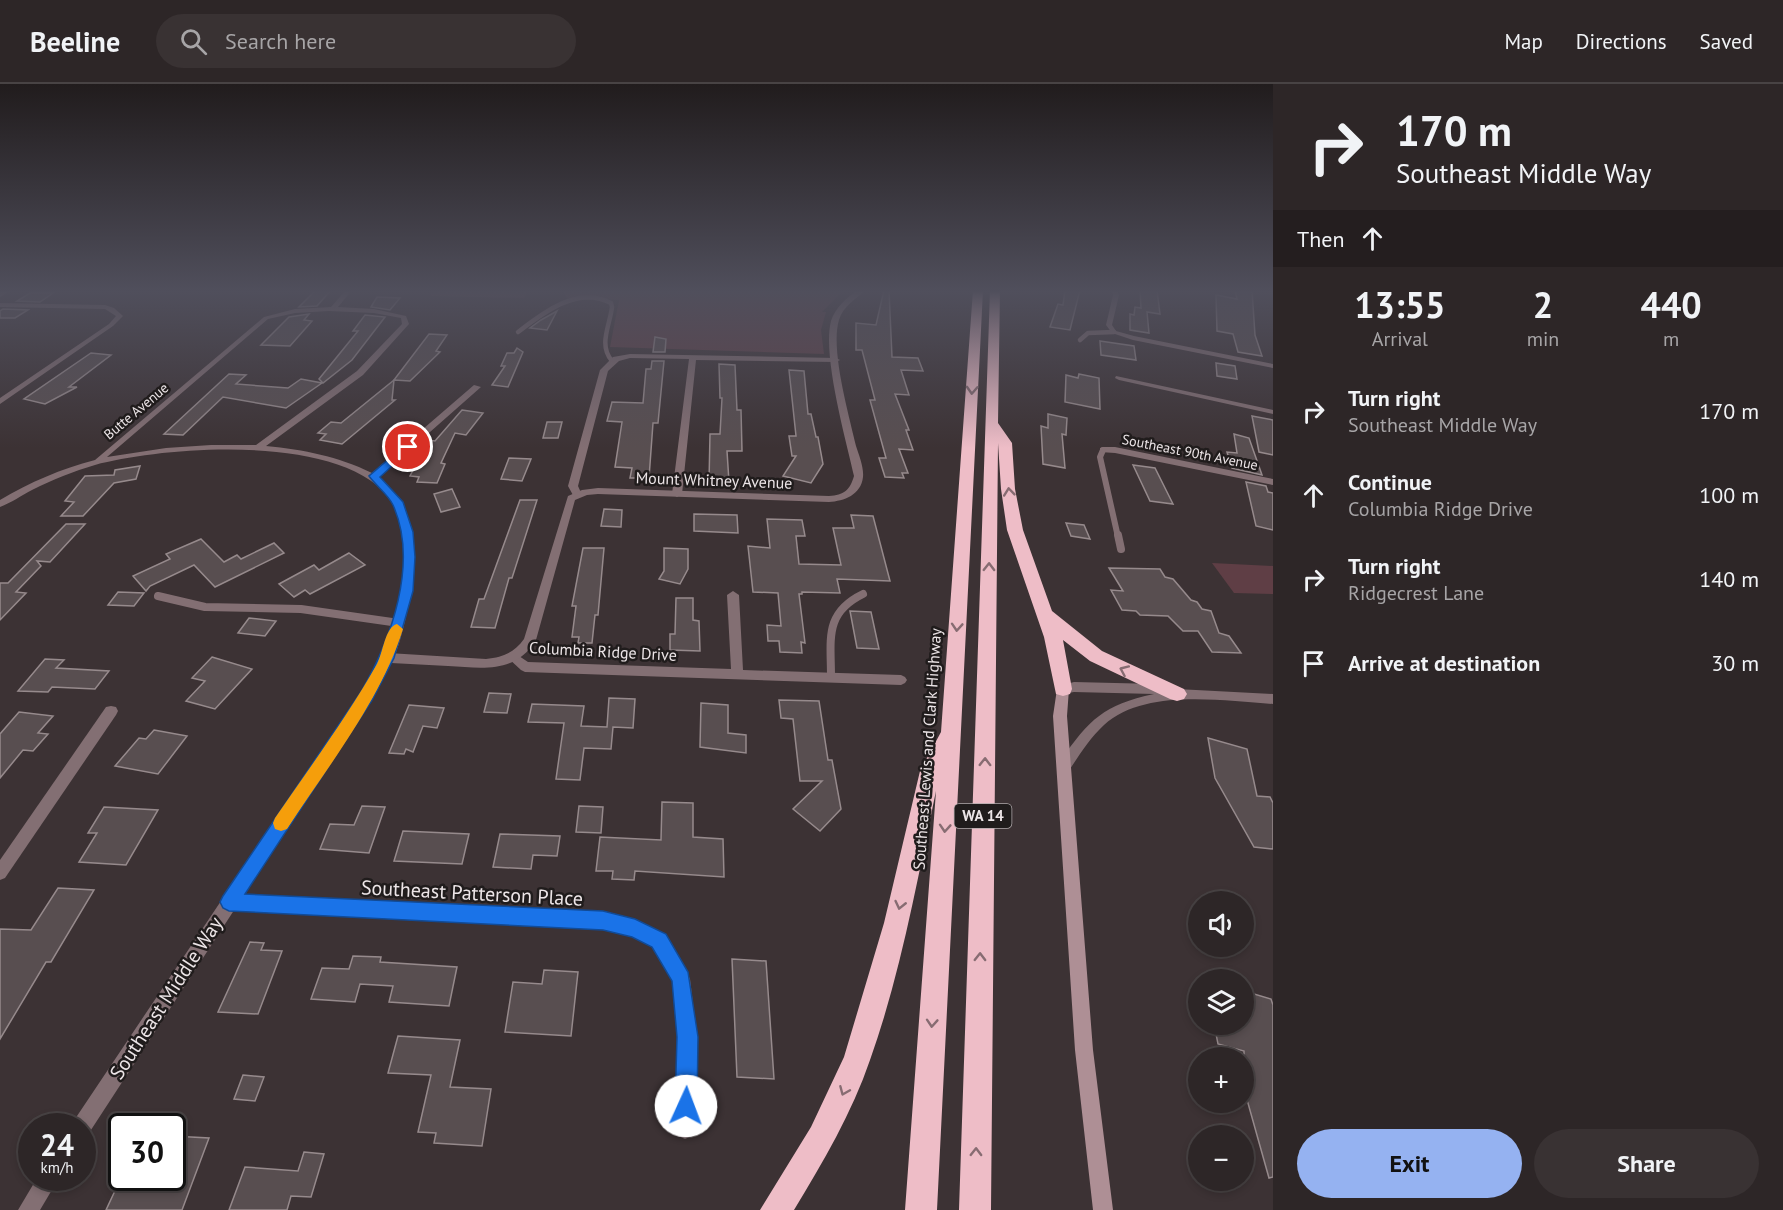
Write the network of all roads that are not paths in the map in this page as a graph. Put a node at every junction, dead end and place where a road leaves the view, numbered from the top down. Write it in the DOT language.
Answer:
graph roads {
  1 [pos="86,343"];
  2 [pos="237,343"];
  3 [pos="389,343"];
  4 [pos="605,343"];
  5 [pos="833,343"];
  6 [pos="975,343"];
  7 [pos="994,343"];
  8 [pos="1156,343"];
  9 [pos="693,357"];
  10 [pos="614,360"];
  11 [pos="836,360"];
  12 [pos="1273,366"];
  13 [pos="1119,378"];
  14 [pos="477,387"];
  15 [pos="0,402"];
  16 [pos="1273,412"];
  17 [pos="992,423"];
  18 [pos="258,448"];
  19 [pos="1102,450"];
  20 [pos="96,462"];
  21 [pos="374,476"];
  22 [pos="1273,482"];
  23 [pos="677,494"];
  24 [pos="577,495"];
  25 [pos="0,504"];
  26 [pos="1121,549"];
  27 [pos="863,594"];
  28 [pos="733,595"];
  29 [pos="158,596"];
  30 [pos="1045,612"];
  31 [pos="399,623"];
  32 [pos="513,657"];
  33 [pos="387,658"];
  34 [pos="737,673"];
  35 [pos="831,677"];
  36 [pos="901,680"];
  37 [pos="1063,689"];
  38 [pos="1177,694"];
  39 [pos="1273,699"];
  40 [pos="111,711"];
  41 [pos="951,728"];
  42 [pos="1065,765"];
  43 [pos="0,873"];
  44 [pos="229,902"];
  45 [pos="91,1113"];
  46 [pos="685,1129"];
  47 [pos="40,1191"];
  48 [pos="28,1210"];
  49 [pos="776,1210"];
  50 [pos="921,1210"];
  51 [pos="975,1210"];
  52 [pos="1102,1210"];
  1 -- 15 [label="street"];
  2 -- 20 [label="street, Butte Avenue"];
  3 -- 18 [label="street"];
  4 -- 10 [label="lane"];
  5 -- 11 [label="street"];
  6 -- 41 [label="highway, Southeast Lewis and Clark Highway / WA 14, one-way"];
  7 -- 17 [label="highway, WA 14"];
  8 -- 12 [label="street"];
  9 -- 10 [label="street"];
  9 -- 11 [label="street"];
  9 -- 23 [label="street"];
  10 -- 24 [label="street"];
  11 -- 23 [label="street, Mount Whitney Avenue"];
  13 -- 16 [label="street"];
  14 -- 21 [label="street"];
  30 -- 17 [label="highway, one-way"];
  51 -- 17 [label="highway, WA 14, one-way"];
  18 -- 20 [label="street"];
  18 -- 21 [label="street"];
  19 -- 22 [label="street, Southeast 90th Avenue"];
  19 -- 26 [label="lane"];
  20 -- 25 [label="street"];
  21 -- 31 [label="street"];
  23 -- 24 [label="street, Mount Whitney Avenue"];
  24 -- 32 [label="street"];
  27 -- 35 [label="lane"];
  28 -- 34 [label="street"];
  29 -- 31 [label="lane"];
  30 -- 37 [label="highway"];
  38 -- 30 [label="highway, one-way"];
  31 -- 33 [label="street"];
  32 -- 33 [label="street, Columbia Ridge Drive"];
  32 -- 34 [label="street, Columbia Ridge Drive"];
  33 -- 44 [label="street, Southeast Middle Way"];
  34 -- 35 [label="street, Columbia Ridge Drive"];
  35 -- 36 [label="street, Columbia Ridge Drive"];
  37 -- 38 [label="street"];
  37 -- 42 [label="main road"];
  38 -- 39 [label="street"];
  38 -- 42 [label="street"];
  40 -- 43 [label="street"];
  41 -- 49 [label="highway, one-way"];
  41 -- 50 [label="highway, Southeast Lewis and Clark Highway / WA 14, one-way"];
  42 -- 52 [label="main road"];
  44 -- 45 [label="street, Southeast Middle Way"];
  44 -- 46 [label="street, Southeast Patterson Place"];
  47 -- 48 [label="street"];
}
